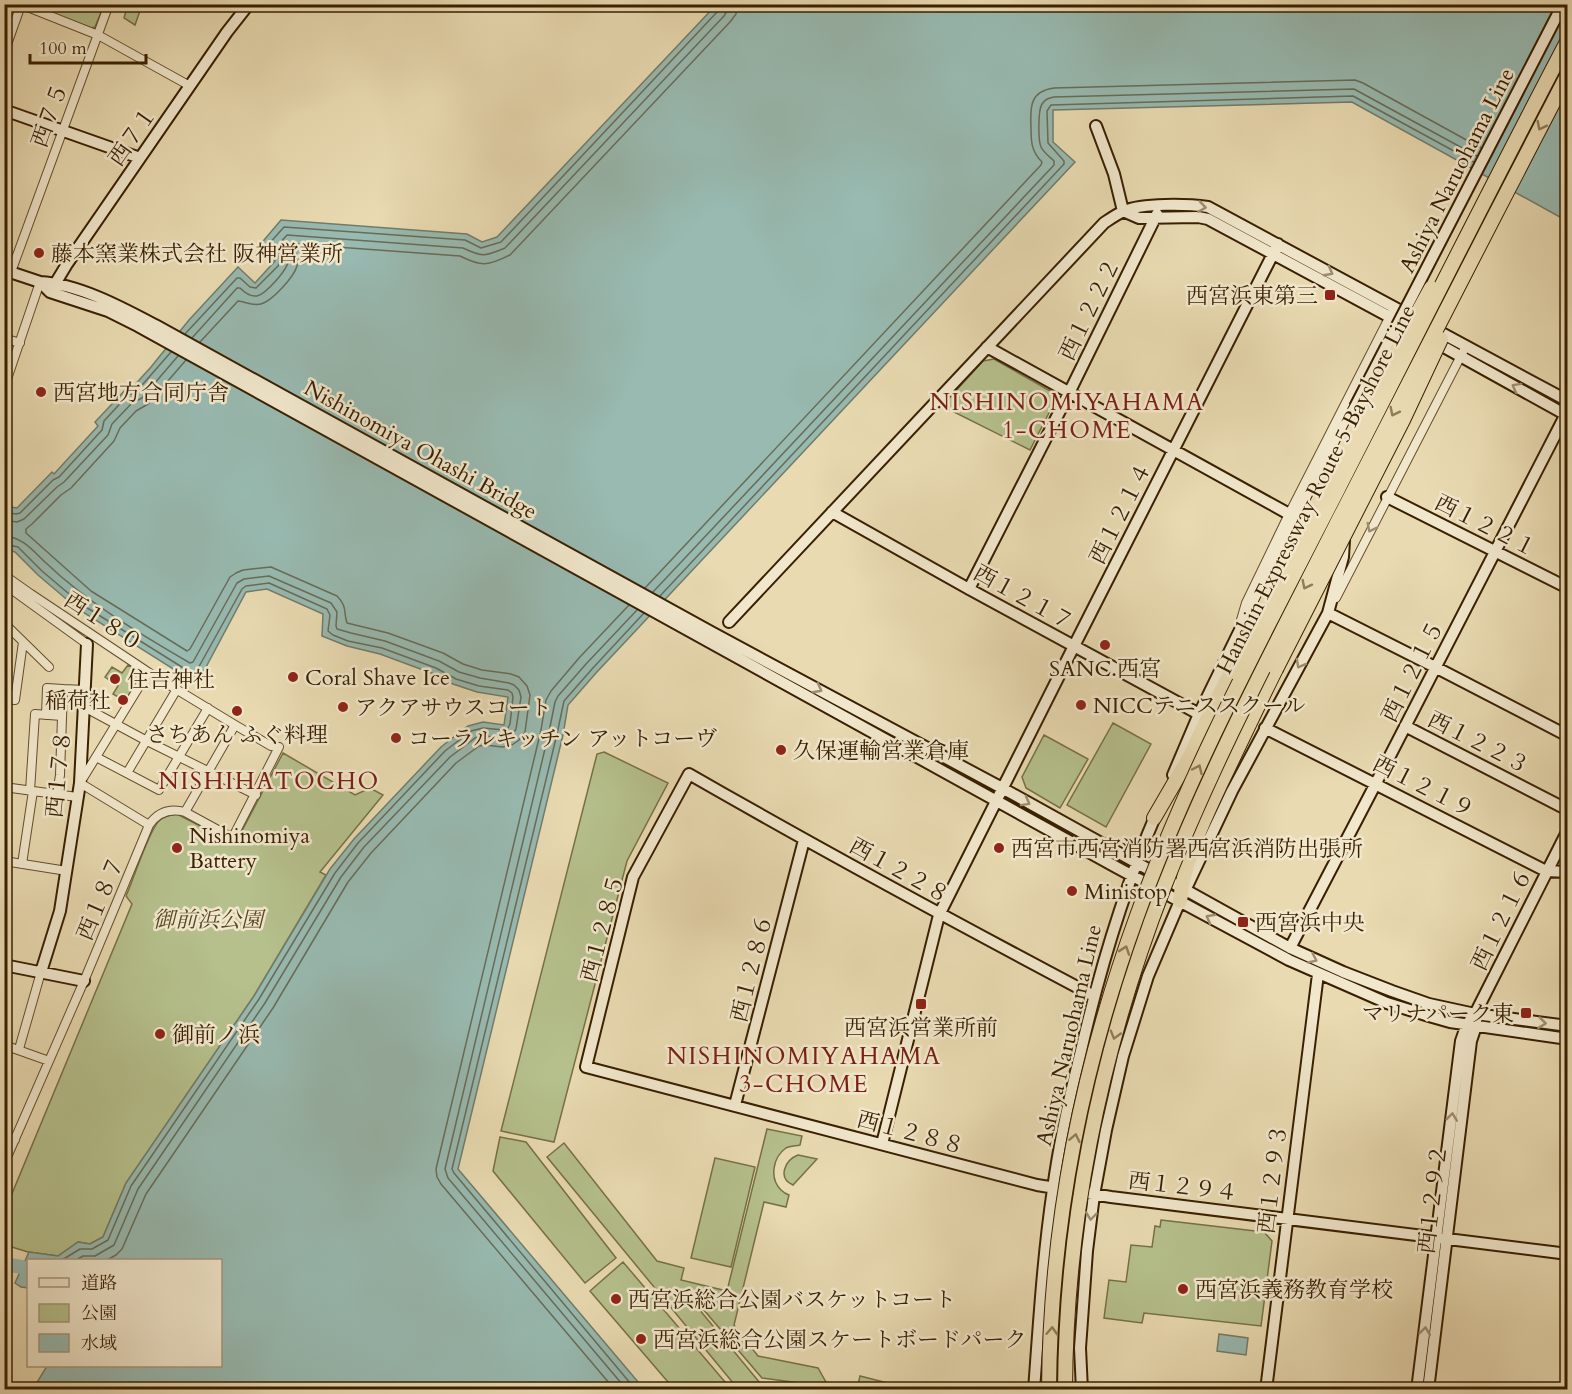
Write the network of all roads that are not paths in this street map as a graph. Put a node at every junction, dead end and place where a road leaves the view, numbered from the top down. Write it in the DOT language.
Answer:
graph roads {
  1 [pos="109,4"];
  2 [pos="249,4"];
  3 [pos="1563,4"];
  4 [pos="21,5"];
  5 [pos="98,35"];
  6 [pos="1568,40"];
  7 [pos="4,53"];
  8 [pos="1568,74"];
  9 [pos="1546,82"];
  10 [pos="190,86"];
  11 [pos="4,110"];
  12 [pos="1096,126"];
  13 [pos="63,130"];
  14 [pos="140,158"];
  15 [pos="1161,206"];
  16 [pos="1123,211"];
  17 [pos="1155,219"];
  18 [pos="1491,221"];
  19 [pos="1276,249"];
  20 [pos="8,271"];
  21 [pos="40,282"];
  22 [pos="53,287"];
  23 [pos="1392,312"];
  24 [pos="4,338"];
  25 [pos="20,343"];
  26 [pos="987,347"];
  27 [pos="1463,351"];
  28 [pos="6,379"];
  29 [pos="4,388"];
  30 [pos="1069,393"];
  31 [pos="1568,401"];
  32 [pos="1353,412"];
  33 [pos="1567,413"];
  34 [pos="1174,450"];
  35 [pos="1387,496"];
  36 [pos="832,512"];
  37 [pos="1289,514"];
  38 [pos="1495,551"];
  39 [pos="4,575"];
  40 [pos="4,581"];
  41 [pos="1568,588"];
  42 [pos="969,589"];
  43 [pos="15,592"];
  44 [pos="4,595"];
  45 [pos="1328,613"];
  46 [pos="729,622"];
  47 [pos="4,623"];
  48 [pos="709,636"];
  49 [pos="1237,636"];
  50 [pos="23,642"];
  51 [pos="87,644"];
  52 [pos="1074,646"];
  53 [pos="49,667"];
  54 [pos="1435,667"];
  55 [pos="148,672"];
  56 [pos="63,689"];
  57 [pos="177,689"];
  58 [pos="85,690"];
  59 [pos="4,699"];
  60 [pos="84,707"];
  61 [pos="208,708"];
  62 [pos="1199,714"];
  63 [pos="46,715"];
  64 [pos="62,716"];
  65 [pos="115,723"];
  66 [pos="235,725"];
  67 [pos="1406,726"];
  68 [pos="1265,728"];
  69 [pos="1568,736"];
  70 [pos="147,741"];
  71 [pos="96,757"];
  72 [pos="178,757"];
  73 [pos="208,771"];
  74 [pos="127,773"];
  75 [pos="689,774"];
  76 [pos="80,783"];
  77 [pos="1377,783"];
  78 [pos="4,787"];
  79 [pos="1002,788"];
  80 [pos="31,791"];
  81 [pos="57,795"];
  82 [pos="256,795"];
  83 [pos="77,797"];
  84 [pos="996,800"];
  85 [pos="1568,810"];
  86 [pos="185,812"];
  87 [pos="1154,818"];
  88 [pos="149,825"];
  89 [pos="1568,830"];
  90 [pos="804,840"];
  91 [pos="4,861"];
  92 [pos="1136,863"];
  93 [pos="22,864"];
  94 [pos="66,870"];
  95 [pos="1546,871"];
  96 [pos="1568,872"];
  97 [pos="1132,874"];
  98 [pos="1182,892"];
  99 [pos="939,915"];
  100 [pos="1290,948"];
  101 [pos="4,965"];
  102 [pos="41,972"];
  103 [pos="1318,974"];
  104 [pos="84,981"];
  105 [pos="1094,996"];
  106 [pos="1473,1021"];
  107 [pos="1568,1026"];
  108 [pos="1568,1038"];
  109 [pos="4,1045"];
  110 [pos="19,1049"];
  111 [pos="49,1061"];
  112 [pos="586,1067"];
  113 [pos="735,1105"];
  114 [pos="4,1136"];
  115 [pos="15,1140"];
  116 [pos="882,1144"];
  117 [pos="4,1164"];
  118 [pos="1053,1188"];
  119 [pos="1094,1195"];
  120 [pos="1287,1219"];
  121 [pos="1442,1239"];
  122 [pos="1568,1254"];
  123 [pos="1034,1389"];
  124 [pos="1049,1389"];
  125 [pos="1065,1389"];
  126 [pos="1082,1389"];
  127 [pos="1266,1389"];
  128 [pos="1417,1389"];
  129 [pos="1428,1389"];
  1 -- 5 [label="street, 西７５"];
  2 -- 10 [label="street, 西７１"];
  3 -- 32 [label="street, Ashiya Naruohama Line, bridge"];
  4 -- 5 [label="street"];
  4 -- 7 [label="street"];
  5 -- 10 [label="street"];
  5 -- 13 [label="street, 西７５"];
  6 -- 9 [label="highway, Hanshin Expressway Route 5 Bayshore Line, bridge"];
  8 -- 18 [label="highway, Hanshin Expressway Route 5 Bayshore Line, one-way, bridge"];
  9 -- 87 [label="highway, bridge"];
  124 -- 9 [label="highway, Hanshin Expressway Route 5 Bayshore Line, one-way, bridge"];
  10 -- 14 [label="street, 西７１"];
  11 -- 13 [label="street"];
  12 -- 16 [label="street"];
  13 -- 14 [label="street"];
  13 -- 20 [label="street, 西７５"];
  14 -- 22 [label="street, 西７１"];
  15 -- 16 [label="street"];
  15 -- 17 [label="street, 西１２２２"];
  15 -- 19 [label="street, one-way"];
  16 -- 17 [label="street"];
  16 -- 26 [label="street"];
  17 -- 19 [label="street"];
  17 -- 30 [label="street, 西１２２２"];
  18 -- 98 [label="highway, bridge"];
  18 -- 125 [label="highway, Hanshin Expressway Route 5 Bayshore Line, one-way, bridge"];
  19 -- 23 [label="street"];
  19 -- 34 [label="street, 西１２１４"];
  20 -- 21 [label="street"];
  21 -- 22 [label="street"];
  21 -- 25 [label="street"];
  22 -- 48 [label="street, Nishinomiya Ohashi Bridge"];
  23 -- 27 [label="street"];
  23 -- 37 [label="street"];
  24 -- 25 [label="street"];
  25 -- 28 [label="street"];
  26 -- 30 [label="street"];
  26 -- 36 [label="street"];
  27 -- 31 [label="street"];
  33 -- 27 [label="street, one-way"];
  27 -- 35 [label="street"];
  28 -- 29 [label="street"];
  30 -- 34 [label="street"];
  30 -- 42 [label="street, 西１２２２"];
  32 -- 45 [label="street, Ashiya Naruohama Line"];
  32 -- 49 [label="street, Ashiya Naruohama Line"];
  33 -- 38 [label="street, 西１２１５"];
  34 -- 37 [label="street"];
  34 -- 52 [label="street, 西１２１４"];
  35 -- 38 [label="street, 西１２２１"];
  35 -- 45 [label="street, one-way"];
  36 -- 42 [label="street, 西１２１７"];
  36 -- 46 [label="street"];
  37 -- 49 [label="street"];
  38 -- 41 [label="street, 西１２２１"];
  38 -- 54 [label="street, 西１２１５"];
  39 -- 55 [label="street, 西１８０"];
  40 -- 43 [label="street, 西１７８"];
  42 -- 52 [label="street, 西１２１７"];
  43 -- 44 [label="street"];
  43 -- 51 [label="street, 西１７８"];
  45 -- 54 [label="street"];
  45 -- 68 [label="street, Ashiya Naruohama Line, one-way"];
  47 -- 50 [label="street"];
  48 -- 79 [label="street, one-way"];
  48 -- 84 [label="street"];
  49 -- 62 [label="street, Ashiya Naruohama Line"];
  50 -- 53 [label="street"];
  50 -- 59 [label="street"];
  51 -- 58 [label="street, 西１７８"];
  52 -- 62 [label="street, 西１２１７"];
  52 -- 79 [label="street, 西１２１４"];
  54 -- 67 [label="street, 西１２１５"];
  54 -- 69 [label="street"];
  55 -- 57 [label="street, 西１８０"];
  55 -- 65 [label="street"];
  56 -- 58 [label="street"];
  56 -- 63 [label="street"];
  56 -- 64 [label="street"];
  57 -- 61 [label="street, 西１８０"];
  57 -- 70 [label="street"];
  58 -- 60 [label="street, 西１７８"];
  60 -- 65 [label="street"];
  60 -- 76 [label="street, 西１７８"];
  61 -- 66 [label="street, 西１８０"];
  61 -- 72 [label="street"];
  62 -- 87 [label="street, Ashiya Naruohama Line"];
  63 -- 64 [label="street"];
  63 -- 80 [label="street"];
  64 -- 81 [label="street"];
  65 -- 70 [label="street"];
  65 -- 71 [label="street"];
  66 -- 73 [label="street"];
  66 -- 82 [label="street, 西１８０"];
  67 -- 77 [label="street, 西１２１５"];
  67 -- 85 [label="street, 西１２２３"];
  68 -- 77 [label="street, 西１２１９"];
  68 -- 98 [label="street, Ashiya Naruohama Line"];
  70 -- 72 [label="street"];
  70 -- 74 [label="street"];
  71 -- 74 [label="street"];
  71 -- 76 [label="street"];
  72 -- 73 [label="street"];
  72 -- 74 [label="street"];
  73 -- 82 [label="street"];
  73 -- 86 [label="street"];
  75 -- 90 [label="street, 西１２２８"];
  75 -- 112 [label="street, 西１２８５"];
  76 -- 83 [label="street, 西１７８"];
  76 -- 88 [label="street"];
  77 -- 95 [label="street, 西１２１９"];
  77 -- 100 [label="street, 西１２１５"];
  78 -- 80 [label="street"];
  79 -- 84 [label="street, 西１２１４"];
  79 -- 92 [label="street, one-way"];
  80 -- 81 [label="street"];
  80 -- 93 [label="street"];
  81 -- 83 [label="street"];
  82 -- 86 [label="street"];
  83 -- 94 [label="street, 西１７８"];
  84 -- 97 [label="street"];
  84 -- 99 [label="street, 西１２１４"];
  86 -- 88 [label="street"];
  87 -- 92 [label="street, Ashiya Naruohama Line"];
  88 -- 104 [label="street, 西１８７"];
  89 -- 95 [label="street, 西１２１６"];
  90 -- 99 [label="street, 西１２２８"];
  90 -- 113 [label="street, 西１２８６"];
  91 -- 93 [label="street"];
  92 -- 97 [label="street, Ashiya Naruohama Line"];
  92 -- 98 [label="street"];
  93 -- 94 [label="street"];
  94 -- 102 [label="street, 西１７８"];
  95 -- 96 [label="street, 西１２１９"];
  95 -- 106 [label="street, 西１２１６"];
  97 -- 98 [label="street"];
  97 -- 105 [label="street, Ashiya Naruohama Line"];
  98 -- 100 [label="street"];
  103 -- 98 [label="street, one-way"];
  98 -- 119 [label="street, Ashiya Naruohama Line"];
  99 -- 105 [label="street, 西１２２８"];
  99 -- 116 [label="street, 西１２１４"];
  100 -- 106 [label="street, one-way"];
  101 -- 102 [label="street"];
  102 -- 104 [label="street"];
  102 -- 110 [label="street"];
  103 -- 106 [label="street"];
  103 -- 120 [label="street, 西１２９３"];
  104 -- 111 [label="street, 西１８７"];
  105 -- 118 [label="street, Ashiya Naruohama Line"];
  106 -- 107 [label="street, one-way"];
  106 -- 108 [label="street"];
  106 -- 121 [label="street, 西１２９２"];
  109 -- 110 [label="street"];
  110 -- 111 [label="street"];
  111 -- 115 [label="street, 西１８７"];
  112 -- 113 [label="street, 西１２８８"];
  113 -- 116 [label="street, 西１２８８"];
  114 -- 115 [label="street"];
  115 -- 117 [label="street, 西１８７"];
  116 -- 118 [label="street, 西１２８８"];
  118 -- 119 [label="street, 西１２８８"];
  118 -- 123 [label="street, Ashiya Naruohama Line"];
  119 -- 120 [label="street, 西１２９４"];
  119 -- 126 [label="street, Ashiya Naruohama Line, one-way"];
  120 -- 121 [label="street, 西１２９４"];
  120 -- 127 [label="street, 西１２９３"];
  121 -- 122 [label="street, 西１２９４"];
  128 -- 121 [label="street, 西１２９２, one-way"];
  121 -- 129 [label="street, 西１２９２"];
}
